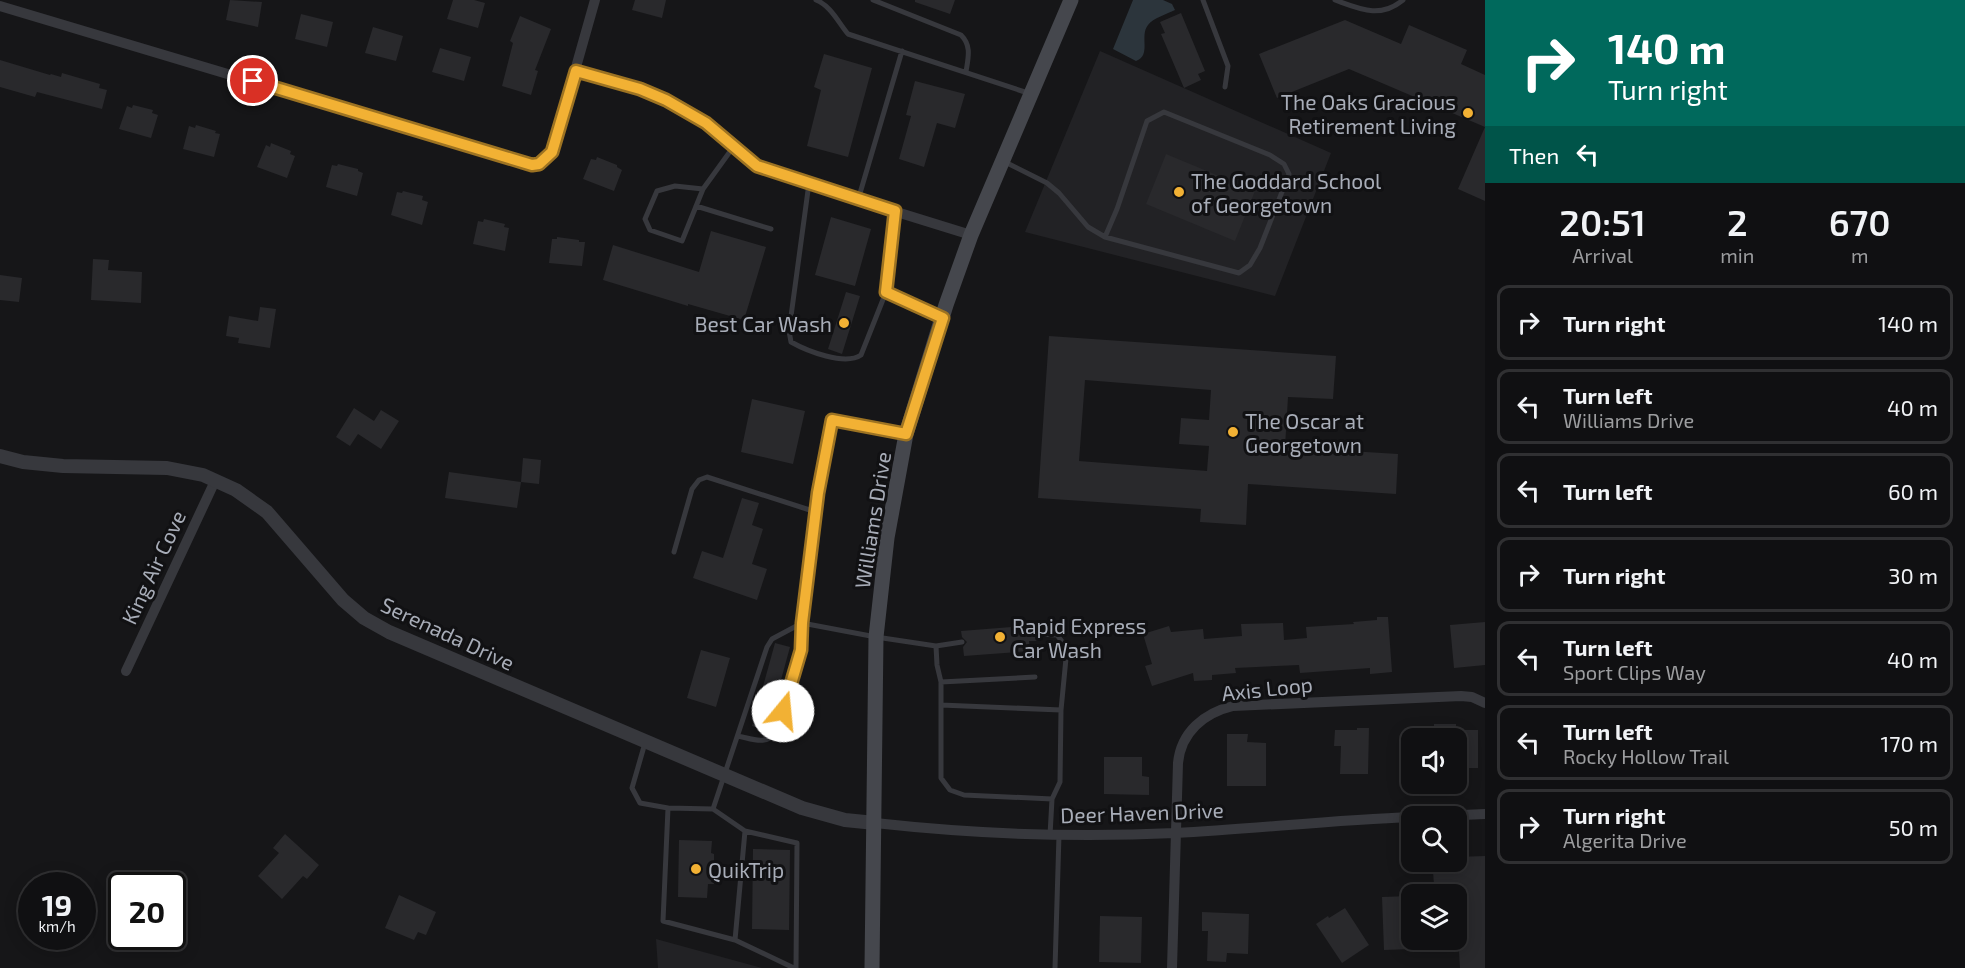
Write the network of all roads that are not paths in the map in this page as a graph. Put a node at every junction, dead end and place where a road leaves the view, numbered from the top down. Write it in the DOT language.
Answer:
graph roads {
  1 [pos="595,0"];
  2 [pos="816,0"];
  3 [pos="873,0"];
  4 [pos="1203,0"];
  5 [pos="1335,0"];
  6 [pos="1403,0"];
  7 [pos="1069,1"];
  8 [pos="0,6"];
  9 [pos="902,51"];
  10 [pos="576,71"];
  11 [pos="966,72"];
  12 [pos="1225,87"];
  13 [pos="1032,95"];
  14 [pos="734,146"];
  15 [pos="1003,162"];
  16 [pos="809,183"];
  17 [pos="703,189"];
  18 [pos="858,200"];
  19 [pos="696,206"];
  20 [pos="895,211"];
  21 [pos="771,229"];
  22 [pos="971,235"];
  23 [pos="1105,237"];
  24 [pos="886,292"];
  25 [pos="943,318"];
  26 [pos="906,434"];
  27 [pos="0,456"];
  28 [pos="215,481"];
  29 [pos="816,512"];
  30 [pos="674,552"];
  31 [pos="802,623"];
  32 [pos="1039,634"];
  33 [pos="876,637"];
  34 [pos="962,642"];
  35 [pos="936,646"];
  36 [pos="126,670"];
  37 [pos="1035,677"];
  38 [pos="941,682"];
  39 [pos="1485,703"];
  40 [pos="941,705"];
  41 [pos="1060,711"];
  42 [pos="738,736"];
  43 [pos="645,743"];
  44 [pos="725,775"];
  45 [pos="1052,800"];
  46 [pos="668,808"];
  47 [pos="713,809"];
  48 [pos="1485,814"];
  49 [pos="1467,815"];
  50 [pos="1401,818"];
  51 [pos="875,823"];
  52 [pos="745,831"];
  53 [pos="1176,833"];
  54 [pos="1054,835"];
  55 [pos="735,940"];
  56 [pos="795,968"];
  57 [pos="872,968"];
  58 [pos="1055,968"];
  59 [pos="1172,968"];
  1 -- 10 [label="street"];
  2 -- 9 [label="lane"];
  3 -- 11 [label="lane"];
  4 -- 12 [label="lane"];
  5 -- 6 [label="lane"];
  7 -- 13 [label="main road, Williams Drive"];
  8 -- 10 [label="street"];
  9 -- 11 [label="lane"];
  9 -- 18 [label="lane"];
  10 -- 14 [label="street"];
  11 -- 13 [label="lane"];
  13 -- 15 [label="main road, Williams Drive"];
  14 -- 16 [label="street"];
  14 -- 17 [label="lane"];
  15 -- 22 [label="main road, Williams Drive"];
  15 -- 23 [label="lane"];
  16 -- 18 [label="street"];
  16 -- 24 [label="lane"];
  17 -- 19 [label="lane"];
  17 -- 19 [label="lane"];
  18 -- 20 [label="street"];
  19 -- 21 [label="lane"];
  20 -- 22 [label="street"];
  20 -- 24 [label="lane"];
  22 -- 25 [label="main road, Williams Drive"];
  23 -- 23 [label="lane"];
  24 -- 25 [label="lane"];
  25 -- 26 [label="main road, Williams Drive"];
  26 -- 29 [label="lane"];
  26 -- 33 [label="main road, Williams Drive"];
  27 -- 28 [label="street, Serenada Drive"];
  28 -- 36 [label="street, King Air Cove"];
  28 -- 43 [label="street, Serenada Drive"];
  29 -- 30 [label="lane"];
  29 -- 31 [label="lane"];
  31 -- 33 [label="lane"];
  31 -- 42 [label="lane"];
  31 -- 42 [label="lane"];
  32 -- 41 [label="lane"];
  33 -- 35 [label="lane"];
  33 -- 51 [label="main road, Williams Drive"];
  34 -- 35 [label="lane"];
  35 -- 38 [label="lane"];
  37 -- 38 [label="lane"];
  38 -- 40 [label="lane"];
  39 -- 53 [label="street, Axis Loop"];
  40 -- 41 [label="lane"];
  40 -- 45 [label="lane"];
  41 -- 45 [label="lane"];
  42 -- 44 [label="lane"];
  43 -- 44 [label="street, Serenada Drive"];
  43 -- 46 [label="lane"];
  44 -- 47 [label="lane"];
  44 -- 51 [label="street, Serenada Drive"];
  45 -- 54 [label="lane"];
  46 -- 47 [label="lane"];
  46 -- 55 [label="lane"];
  47 -- 52 [label="lane"];
  48 -- 49 [label="street"];
  50 -- 53 [label="street, Deer Haven Drive"];
  51 -- 54 [label="street, Deer Haven Drive"];
  51 -- 57 [label="main road, Williams Drive"];
  52 -- 55 [label="lane"];
  52 -- 56 [label="lane"];
  53 -- 54 [label="street, Deer Haven Drive"];
  53 -- 59 [label="street, Axis Loop"];
  54 -- 58 [label="lane"];
  55 -- 56 [label="lane"];
}
